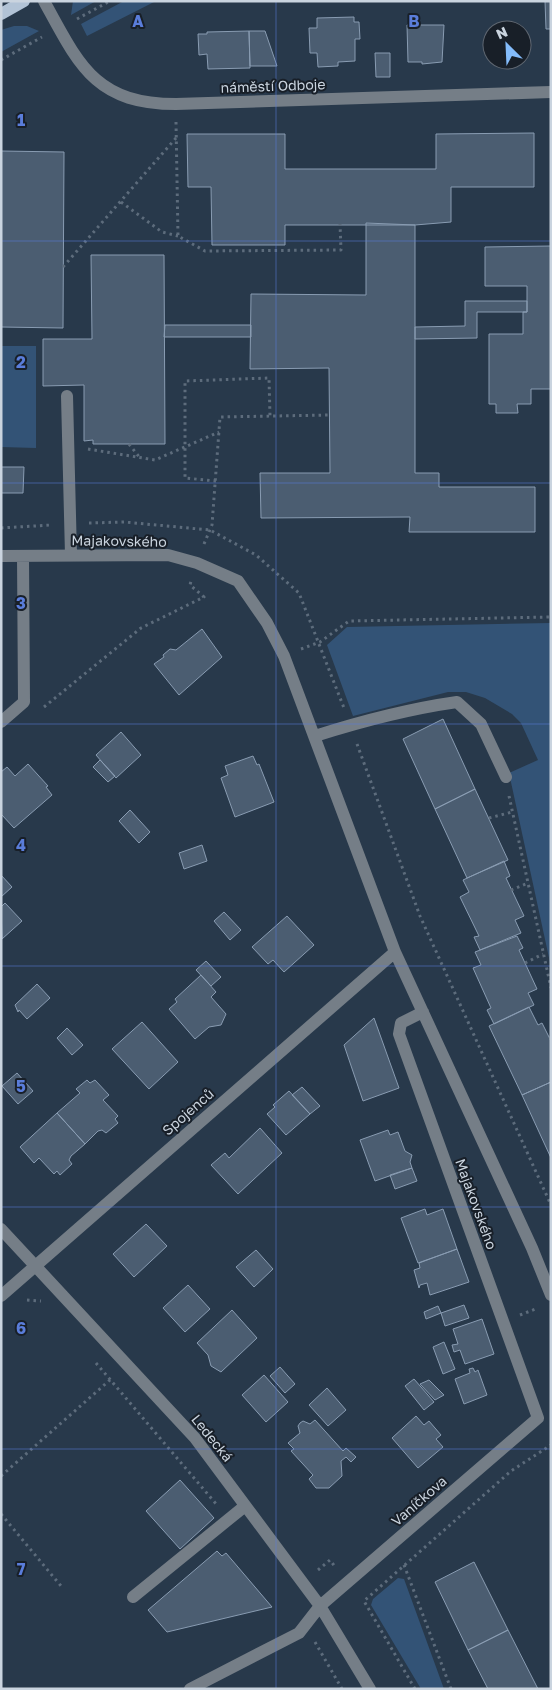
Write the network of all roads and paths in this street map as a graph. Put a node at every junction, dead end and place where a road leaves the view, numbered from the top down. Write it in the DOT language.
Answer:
graph roads {
  1 [pos="24,1"];
  2 [pos="44,1"];
  3 [pos="1,14"];
  4 [pos="551,92"];
  5 [pos="176,104"];
  6 [pos="176,138"];
  7 [pos="120,202"];
  8 [pos="340,224"];
  9 [pos="178,236"];
  10 [pos="63,267"];
  11 [pos="67,396"];
  12 [pos="329,415"];
  13 [pos="270,416"];
  14 [pos="219,432"];
  15 [pos="129,444"];
  16 [pos="69,445"];
  17 [pos="185,448"];
  18 [pos="140,458"];
  19 [pos="216,481"];
  20 [pos="71,523"];
  21 [pos="1,528"];
  22 [pos="71,555"];
  23 [pos="1,556"];
  24 [pos="23,556"];
  25 [pos="197,563"];
  26 [pos="551,617"];
  27 [pos="284,656"];
  28 [pos="339,695"];
  29 [pos="24,702"];
  30 [pos="1,722"];
  31 [pos="350,725"];
  32 [pos="315,736"];
  33 [pos="506,777"];
  34 [pos="510,797"];
  35 [pos="512,812"];
  36 [pos="489,818"];
  37 [pos="528,883"];
  38 [pos="511,890"];
  39 [pos="395,952"];
  40 [pos="543,954"];
  41 [pos="525,963"];
  42 [pos="551,988"];
  43 [pos="423,1012"];
  44 [pos="551,1205"];
  45 [pos="1,1229"];
  46 [pos="34,1266"];
  47 [pos="551,1295"];
  48 [pos="1,1296"];
  49 [pos="42,1301"];
  50 [pos="19,1303"];
  51 [pos="543,1307"];
  52 [pos="503,1321"];
  53 [pos="92,1358"];
  54 [pos="106,1383"];
  55 [pos="538,1418"];
  56 [pos="551,1445"];
  57 [pos="1,1467"];
  58 [pos="6,1472"];
  59 [pos="1,1476"];
  60 [pos="246,1506"];
  61 [pos="1,1514"];
  62 [pos="229,1520"];
  63 [pos="404,1565"];
  64 [pos="61,1586"];
  65 [pos="133,1597"];
  66 [pos="320,1606"];
  67 [pos="306,1625"];
  68 [pos="190,1689"];
  69 [pos="342,1689"];
  70 [pos="370,1689"];
  71 [pos="415,1689"];
  72 [pos="451,1689"];
  1 -- 3 [label="main road"];
  2 -- 5 [label="street, náměstí Odboje"];
  4 -- 5 [label="street, náměstí Odboje"];
  5 -- 6 [label="path"];
  6 -- 7 [label="path"];
  6 -- 9 [label="path"];
  7 -- 9 [label="path"];
  7 -- 10 [label="path"];
  8 -- 9 [label="path"];
  11 -- 16 [label="street"];
  12 -- 13 [label="path"];
  13 -- 14 [label="path"];
  13 -- 17 [label="path"];
  14 -- 17 [label="path"];
  14 -- 19 [label="path"];
  15 -- 18 [label="path"];
  16 -- 18 [label="path"];
  16 -- 20 [label="street"];
  17 -- 18 [label="path"];
  17 -- 19 [label="path"];
  19 -- 25 [label="path"];
  20 -- 21 [label="path"];
  20 -- 22 [label="street"];
  22 -- 24 [label="street, Majakovského"];
  22 -- 25 [label="street, Majakovského"];
  23 -- 24 [label="street, Majakovského"];
  24 -- 29 [label="street"];
  25 -- 27 [label="street, Majakovského"];
  25 -- 29 [label="path"];
  26 -- 27 [label="path"];
  27 -- 32 [label="street, Majakovského"];
  28 -- 31 [label="path"];
  29 -- 30 [label="street"];
  31 -- 32 [label="street"];
  31 -- 33 [label="street"];
  31 -- 44 [label="path"];
  32 -- 39 [label="street, Majakovského"];
  34 -- 35 [label="path"];
  35 -- 36 [label="path"];
  35 -- 37 [label="path"];
  37 -- 38 [label="path"];
  37 -- 40 [label="path"];
  39 -- 43 [label="street, Majakovského"];
  39 -- 46 [label="street, Spojenců"];
  40 -- 41 [label="path"];
  40 -- 42 [label="path"];
  43 -- 47 [label="street, Majakovského"];
  43 -- 52 [label="street, Majakovského"];
  45 -- 46 [label="street, Ledecká"];
  46 -- 48 [label="street, Spojenců"];
  46 -- 60 [label="street, Ledecká"];
  49 -- 50 [label="path"];
  51 -- 52 [label="path"];
  52 -- 55 [label="street, Majakovského"];
  53 -- 62 [label="path"];
  54 -- 58 [label="path"];
  55 -- 66 [label="street, Vaníčkova"];
  56 -- 63 [label="path"];
  57 -- 58 [label="path"];
  58 -- 59 [label="path"];
  60 -- 62 [label="street"];
  60 -- 66 [label="street, Ledecká"];
  61 -- 64 [label="path"];
  62 -- 65 [label="street"];
  63 -- 71 [label="path"];
  63 -- 72 [label="path"];
  66 -- 67 [label="street, Vaníčkova"];
  66 -- 70 [label="street, Ledecká"];
  67 -- 68 [label="street, Vaníčkova"];
  67 -- 69 [label="path"];
}
